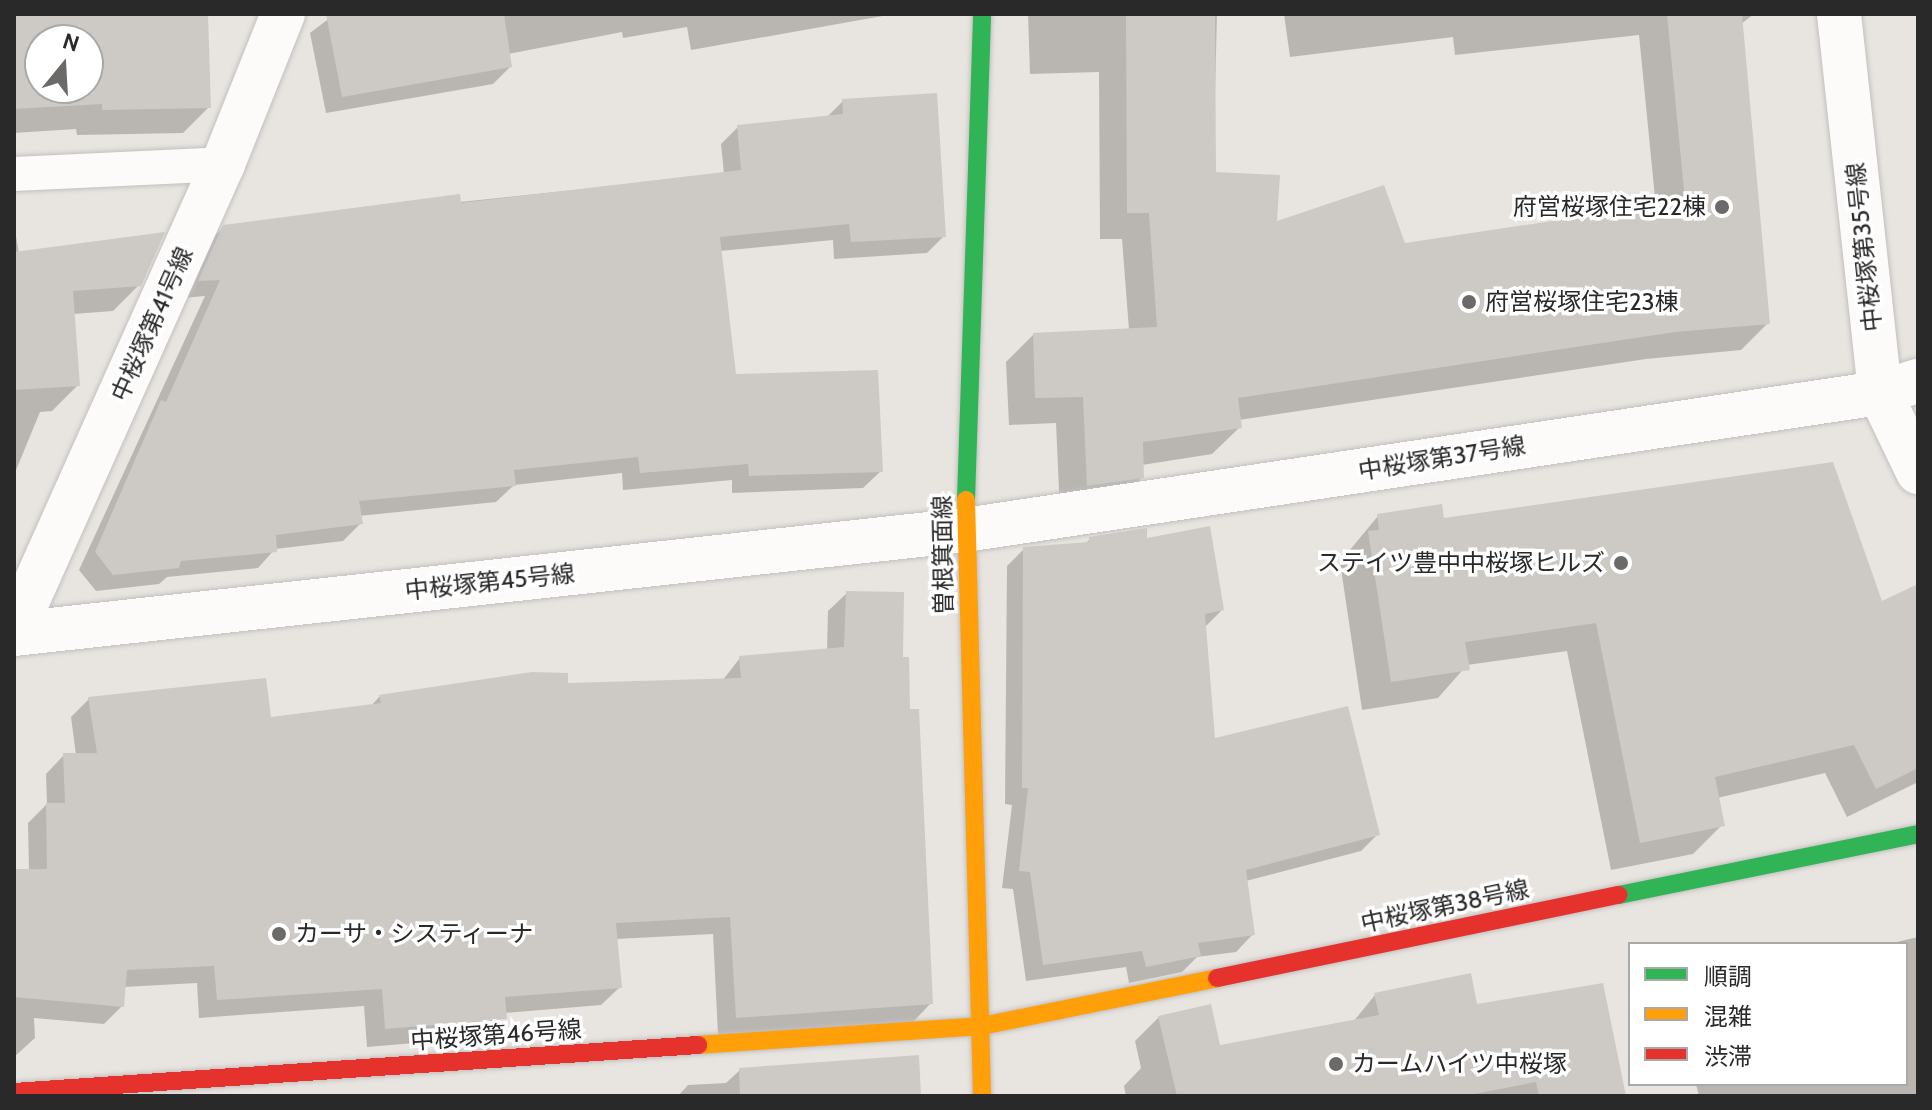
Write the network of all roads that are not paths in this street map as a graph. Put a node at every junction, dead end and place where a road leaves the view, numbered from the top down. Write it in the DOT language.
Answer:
graph roads {
  1 [pos="283,14"];
  2 [pos="982,14"];
  3 [pos="1839,14"];
  4 [pos="223,164"];
  5 [pos="14,174"];
  6 [pos="1899,387"];
  7 [pos="1918,472"];
  8 [pos="965,530"];
  9 [pos="14,633"];
  10 [pos="1918,834"];
  11 [pos="982,1026"];
  12 [pos="14,1092"];
  13 [pos="982,1096"];
  1 -- 4 [label="street, 中桜塚第41号線"];
  2 -- 8 [label="street, 曽根箕面線"];
  3 -- 6 [label="street, 中桜塚第35号線"];
  4 -- 5 [label="lane"];
  4 -- 9 [label="street, 中桜塚第41号線"];
  6 -- 7 [label="street, 中桜塚第35号線"];
  6 -- 8 [label="street, 中桜塚第37号線"];
  8 -- 9 [label="street, 中桜塚第45号線"];
  8 -- 11 [label="street, 曽根箕面線"];
  10 -- 11 [label="street, 中桜塚第38号線"];
  11 -- 12 [label="street, 中桜塚第46号線"];
  11 -- 13 [label="street, 曽根箕面線"];
}
